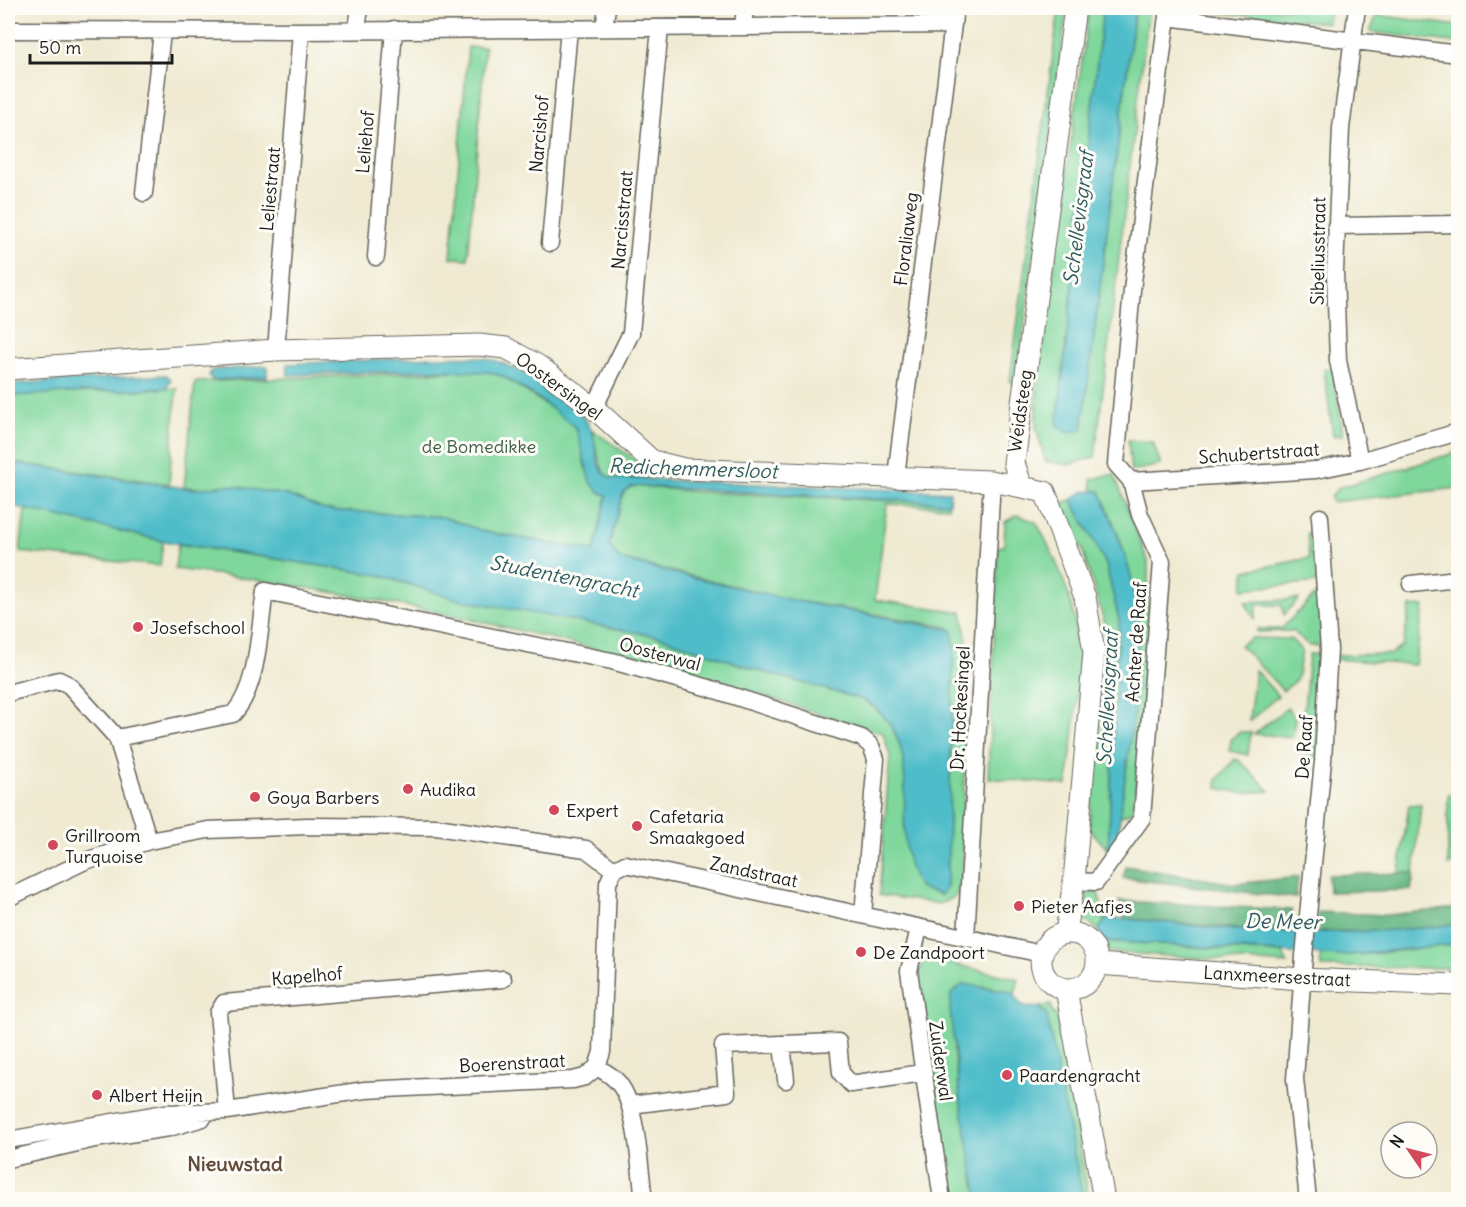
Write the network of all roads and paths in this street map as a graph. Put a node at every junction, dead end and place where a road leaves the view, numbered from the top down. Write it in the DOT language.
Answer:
graph roads {
  1 [pos="360,8"];
  2 [pos="607,8"];
  3 [pos="745,8"];
  4 [pos="955,8"];
  5 [pos="1075,8"];
  6 [pos="1357,8"];
  7 [pos="1167,12"];
  8 [pos="953,25"];
  9 [pos="743,26"];
  10 [pos="569,28"];
  11 [pos="604,28"];
  12 [pos="660,28"];
  13 [pos="357,29"];
  14 [pos="394,29"];
  15 [pos="8,30"];
  16 [pos="301,31"];
  17 [pos="162,32"];
  18 [pos="1353,40"];
  19 [pos="1458,54"];
  20 [pos="144,193"];
  21 [pos="1458,224"];
  22 [pos="1336,226"];
  23 [pos="550,243"];
  24 [pos="376,257"];
  25 [pos="276,350"];
  26 [pos="8,369"];
  27 [pos="594,408"];
  28 [pos="1458,432"];
  29 [pos="1360,461"];
  30 [pos="896,476"];
  31 [pos="992,481"];
  32 [pos="1131,481"];
  33 [pos="1022,487"];
  34 [pos="1320,517"];
  35 [pos="1458,579"];
  36 [pos="1411,584"];
  37 [pos="8,693"];
  38 [pos="117,738"];
  39 [pos="149,842"];
  40 [pos="614,870"];
  41 [pos="1074,881"];
  42 [pos="8,898"];
  43 [pos="863,915"];
  44 [pos="919,928"];
  45 [pos="1066,933"];
  46 [pos="966,938"];
  47 [pos="1042,954"];
  48 [pos="1097,964"];
  49 [pos="503,979"];
  50 [pos="1302,979"];
  51 [pos="1458,985"];
  52 [pos="1066,989"];
  53 [pos="782,1044"];
  54 [pos="597,1067"];
  55 [pos="922,1073"];
  56 [pos="786,1080"];
  57 [pos="630,1105"];
  58 [pos="227,1111"];
  59 [pos="8,1140"];
  60 [pos="8,1159"];
  61 [pos="644,1200"];
  62 [pos="942,1200"];
  63 [pos="1104,1200"];
  64 [pos="1308,1200"];
  1 -- 13 [label="street"];
  2 -- 11 [label="street"];
  3 -- 9 [label="street"];
  4 -- 8 [label="street, Floraliaweg"];
  5 -- 33 [label="street, Weidsteeg"];
  6 -- 18 [label="street, Sibeliusstraat"];
  7 -- 18 [label="street"];
  7 -- 32 [label="street"];
  8 -- 9 [label="street"];
  8 -- 30 [label="street, Floraliaweg"];
  9 -- 12 [label="street"];
  10 -- 11 [label="street"];
  10 -- 14 [label="street"];
  10 -- 23 [label="street, Narcishof"];
  11 -- 12 [label="street"];
  12 -- 27 [label="street, Narcisstraat"];
  13 -- 14 [label="street"];
  13 -- 16 [label="street"];
  14 -- 24 [label="street, Leliehof"];
  15 -- 17 [label="street"];
  16 -- 17 [label="street"];
  16 -- 25 [label="street, Leliestraat"];
  17 -- 20 [label="street"];
  18 -- 19 [label="street"];
  18 -- 22 [label="street, Sibeliusstraat"];
  21 -- 22 [label="street"];
  22 -- 29 [label="street, Sibeliusstraat"];
  25 -- 26 [label="street, Oostersingel"];
  25 -- 27 [label="street, Oostersingel"];
  27 -- 30 [label="street, Oostersingel"];
  28 -- 29 [label="street, Schubertstraat"];
  29 -- 32 [label="street, Schubertstraat"];
  30 -- 31 [label="street, Oostersingel"];
  31 -- 33 [label="street, Oostersingel"];
  31 -- 46 [label="street, Dr. Hockesingel"];
  32 -- 41 [label="street, Achter de Raaf"];
  33 -- 41 [label="street"];
  34 -- 50 [label="street, De Raaf"];
  35 -- 36 [label="street"];
  37 -- 38 [label="street"];
  38 -- 39 [label="street"];
  38 -- 43 [label="street, Oosterwal"];
  39 -- 40 [label="street"];
  39 -- 42 [label="street"];
  40 -- 43 [label="street, Zandstraat"];
  40 -- 54 [label="street"];
  41 -- 45 [label="street"];
  43 -- 44 [label="street, Zandstraat"];
  44 -- 46 [label="street, Zandstraat"];
  44 -- 55 [label="street, Zuiderwal"];
  45 -- 47 [label="street"];
  45 -- 48 [label="street"];
  46 -- 47 [label="street, Zandstraat"];
  47 -- 52 [label="street"];
  48 -- 50 [label="street, Lanxmeersestraat"];
  48 -- 52 [label="street"];
  49 -- 58 [label="street, Kapelhof"];
  50 -- 51 [label="street, Lanxmeersestraat"];
  50 -- 64 [label="street, De Raaf"];
  52 -- 63 [label="street"];
  53 -- 55 [label="street"];
  53 -- 56 [label="street"];
  53 -- 57 [label="street"];
  54 -- 57 [label="street"];
  54 -- 58 [label="street, Boerenstraat"];
  55 -- 62 [label="street, Zuiderwal"];
  57 -- 61 [label="street"];
  58 -- 59 [label="street, Boerenstraat"];
  58 -- 60 [label="street, Boerenstraat"];
}
